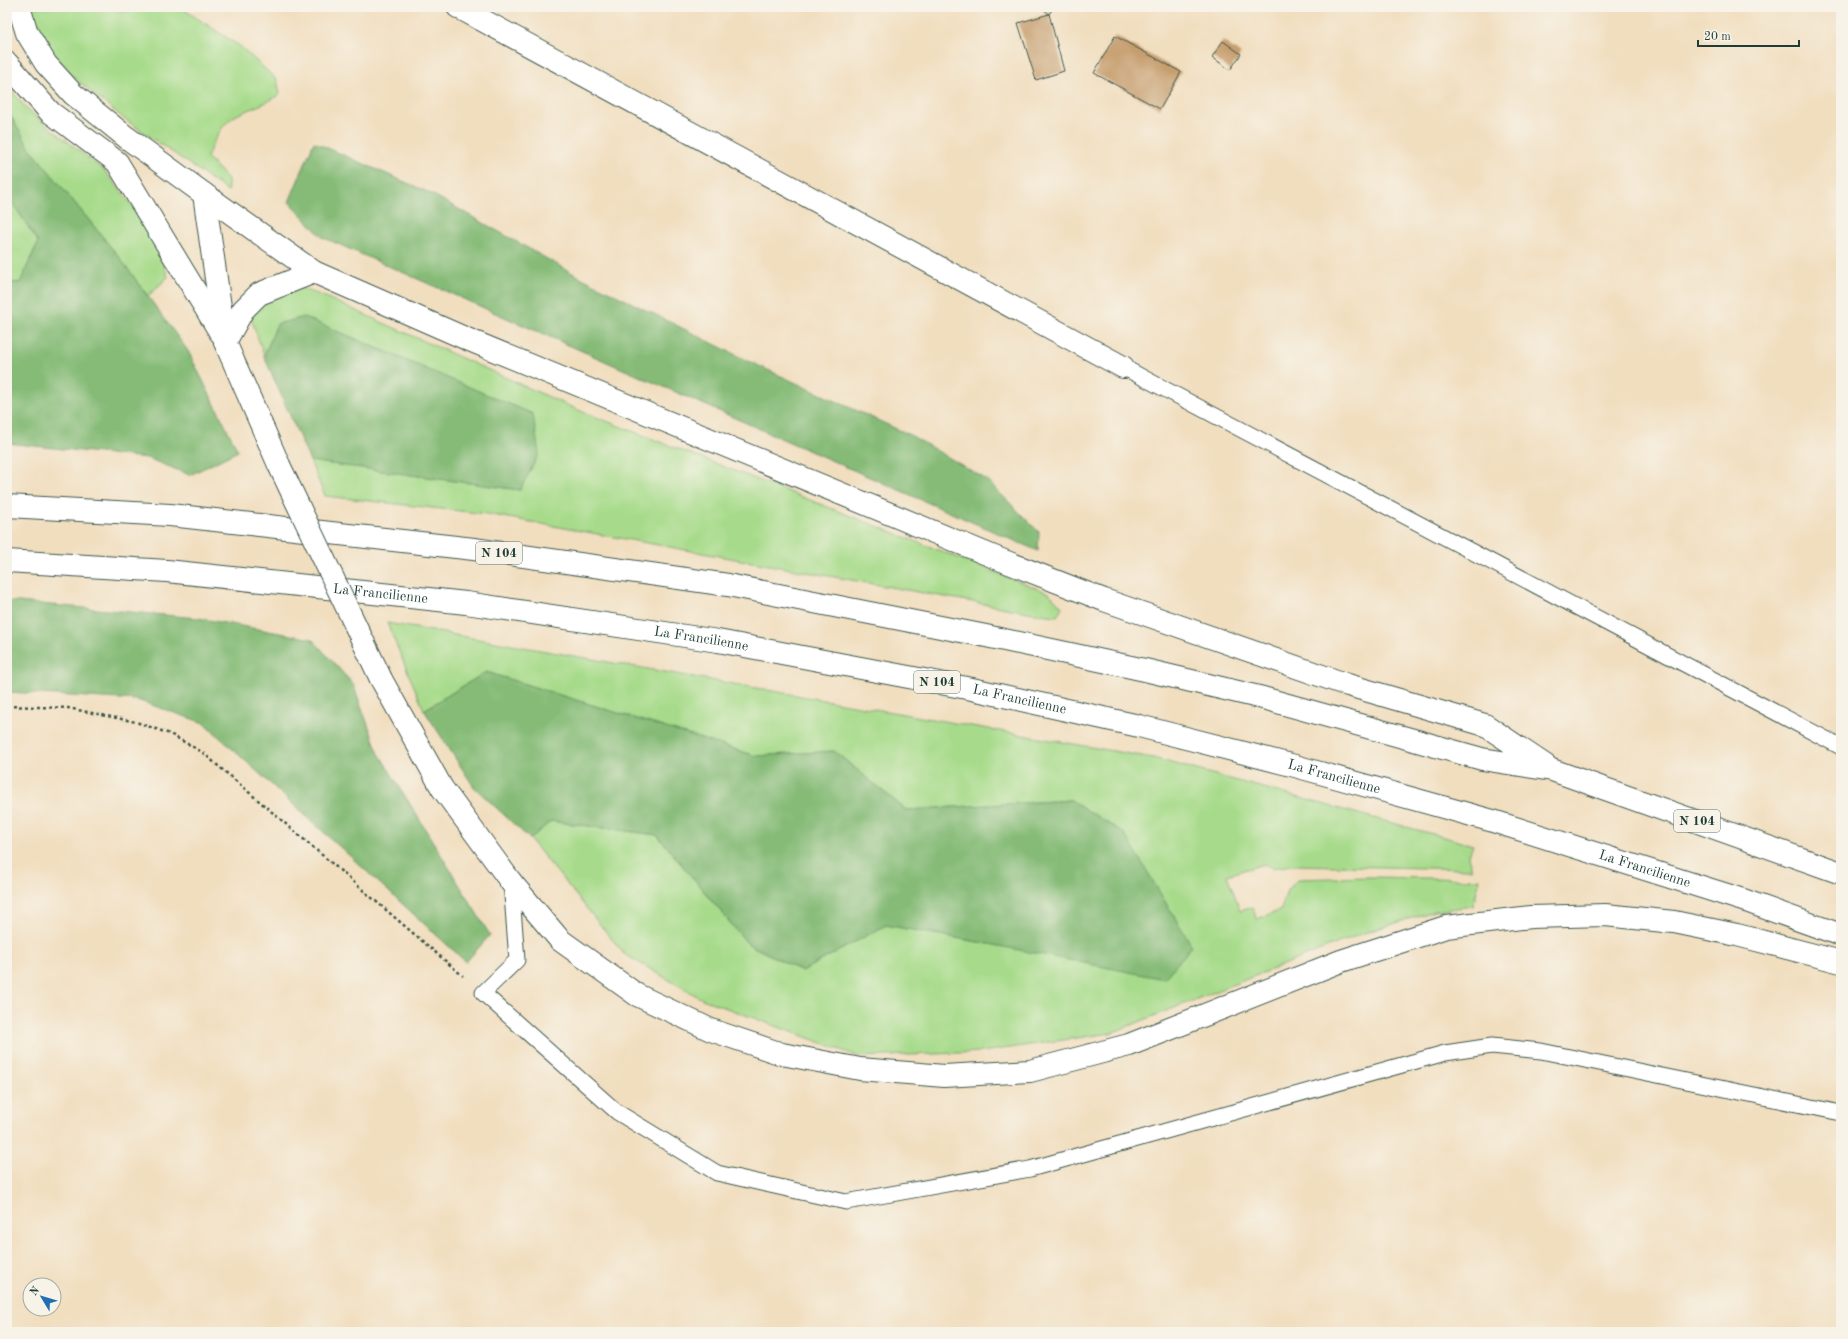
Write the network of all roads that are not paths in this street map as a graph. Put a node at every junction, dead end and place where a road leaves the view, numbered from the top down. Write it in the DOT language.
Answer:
graph roads {
  1 [pos="19,7"];
  2 [pos="458,7"];
  3 [pos="7,63"];
  4 [pos="204,194"];
  5 [pos="314,272"];
  6 [pos="225,342"];
  7 [pos="1123,367"];
  8 [pos="7,506"];
  9 [pos="7,562"];
  10 [pos="1841,747"];
  11 [pos="1552,770"];
  12 [pos="1841,873"];
  13 [pos="511,882"];
  14 [pos="1841,935"];
  15 [pos="1841,962"];
  16 [pos="1841,1113"];
  1 -- 4 [label="main road"];
  2 -- 7 [label="main road"];
  3 -- 6 [label="main road"];
  4 -- 5 [label="main road"];
  4 -- 6 [label="main road"];
  5 -- 6 [label="main road"];
  5 -- 11 [label="main road"];
  6 -- 13 [label="main road, bridge"];
  7 -- 10 [label="lane"];
  8 -- 11 [label="main road, N 104"];
  9 -- 14 [label="main road, La Francilienne / N 104"];
  11 -- 12 [label="main road, N 104"];
  13 -- 15 [label="main road"];
  13 -- 16 [label="lane"];
}
